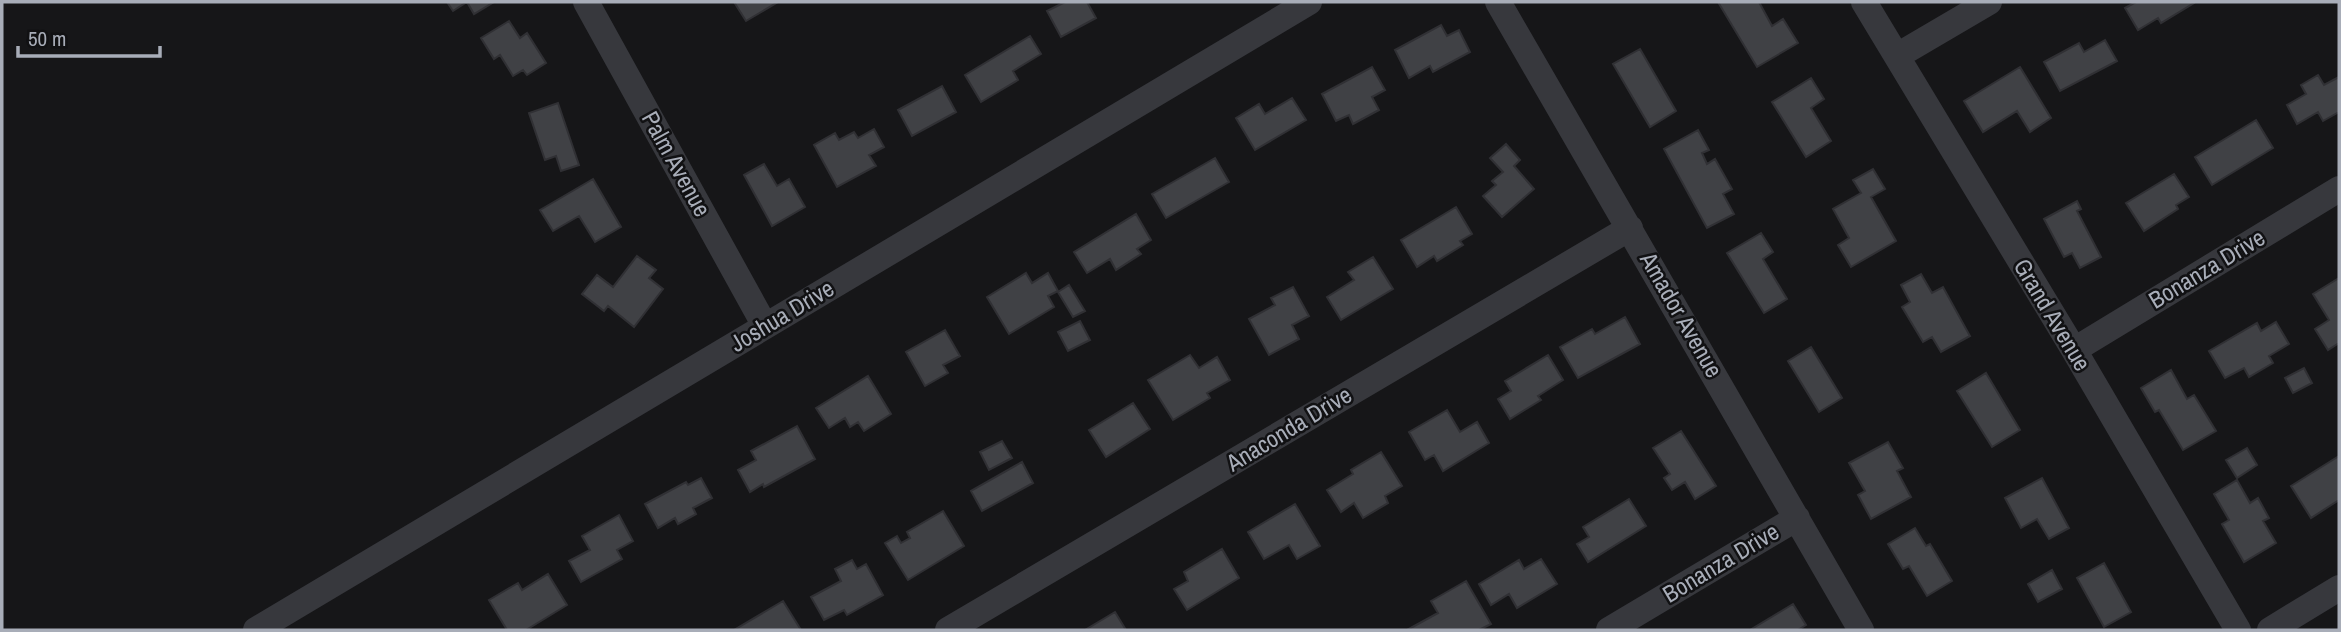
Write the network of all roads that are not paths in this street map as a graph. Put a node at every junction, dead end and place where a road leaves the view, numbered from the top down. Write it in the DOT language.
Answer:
graph roads {
  1 [pos="586,2"];
  2 [pos="1309,2"];
  3 [pos="1498,2"];
  4 [pos="1864,2"];
  5 [pos="1989,2"];
  6 [pos="1896,56"];
  7 [pos="2339,189"];
  8 [pos="1630,228"];
  9 [pos="765,326"];
  10 [pos="2074,350"];
  11 [pos="1797,517"];
  12 [pos="2339,589"];
  13 [pos="256,630"];
  14 [pos="948,630"];
  15 [pos="1609,630"];
  16 [pos="1861,630"];
  17 [pos="2238,630"];
  18 [pos="2270,630"];
  1 -- 9 [label="street, Palm Avenue"];
  2 -- 9 [label="street, Joshua Drive"];
  3 -- 8 [label="street, Amador Avenue"];
  4 -- 6 [label="street, Grand Avenue"];
  5 -- 6 [label="street"];
  6 -- 10 [label="street, Grand Avenue"];
  7 -- 10 [label="street, Bonanza Drive"];
  8 -- 11 [label="street, Amador Avenue"];
  8 -- 14 [label="street, Anaconda Drive"];
  9 -- 13 [label="street, Joshua Drive"];
  10 -- 17 [label="street, Grand Avenue"];
  11 -- 15 [label="street, Bonanza Drive"];
  11 -- 16 [label="street, Amador Avenue"];
  12 -- 18 [label="street"];
}
